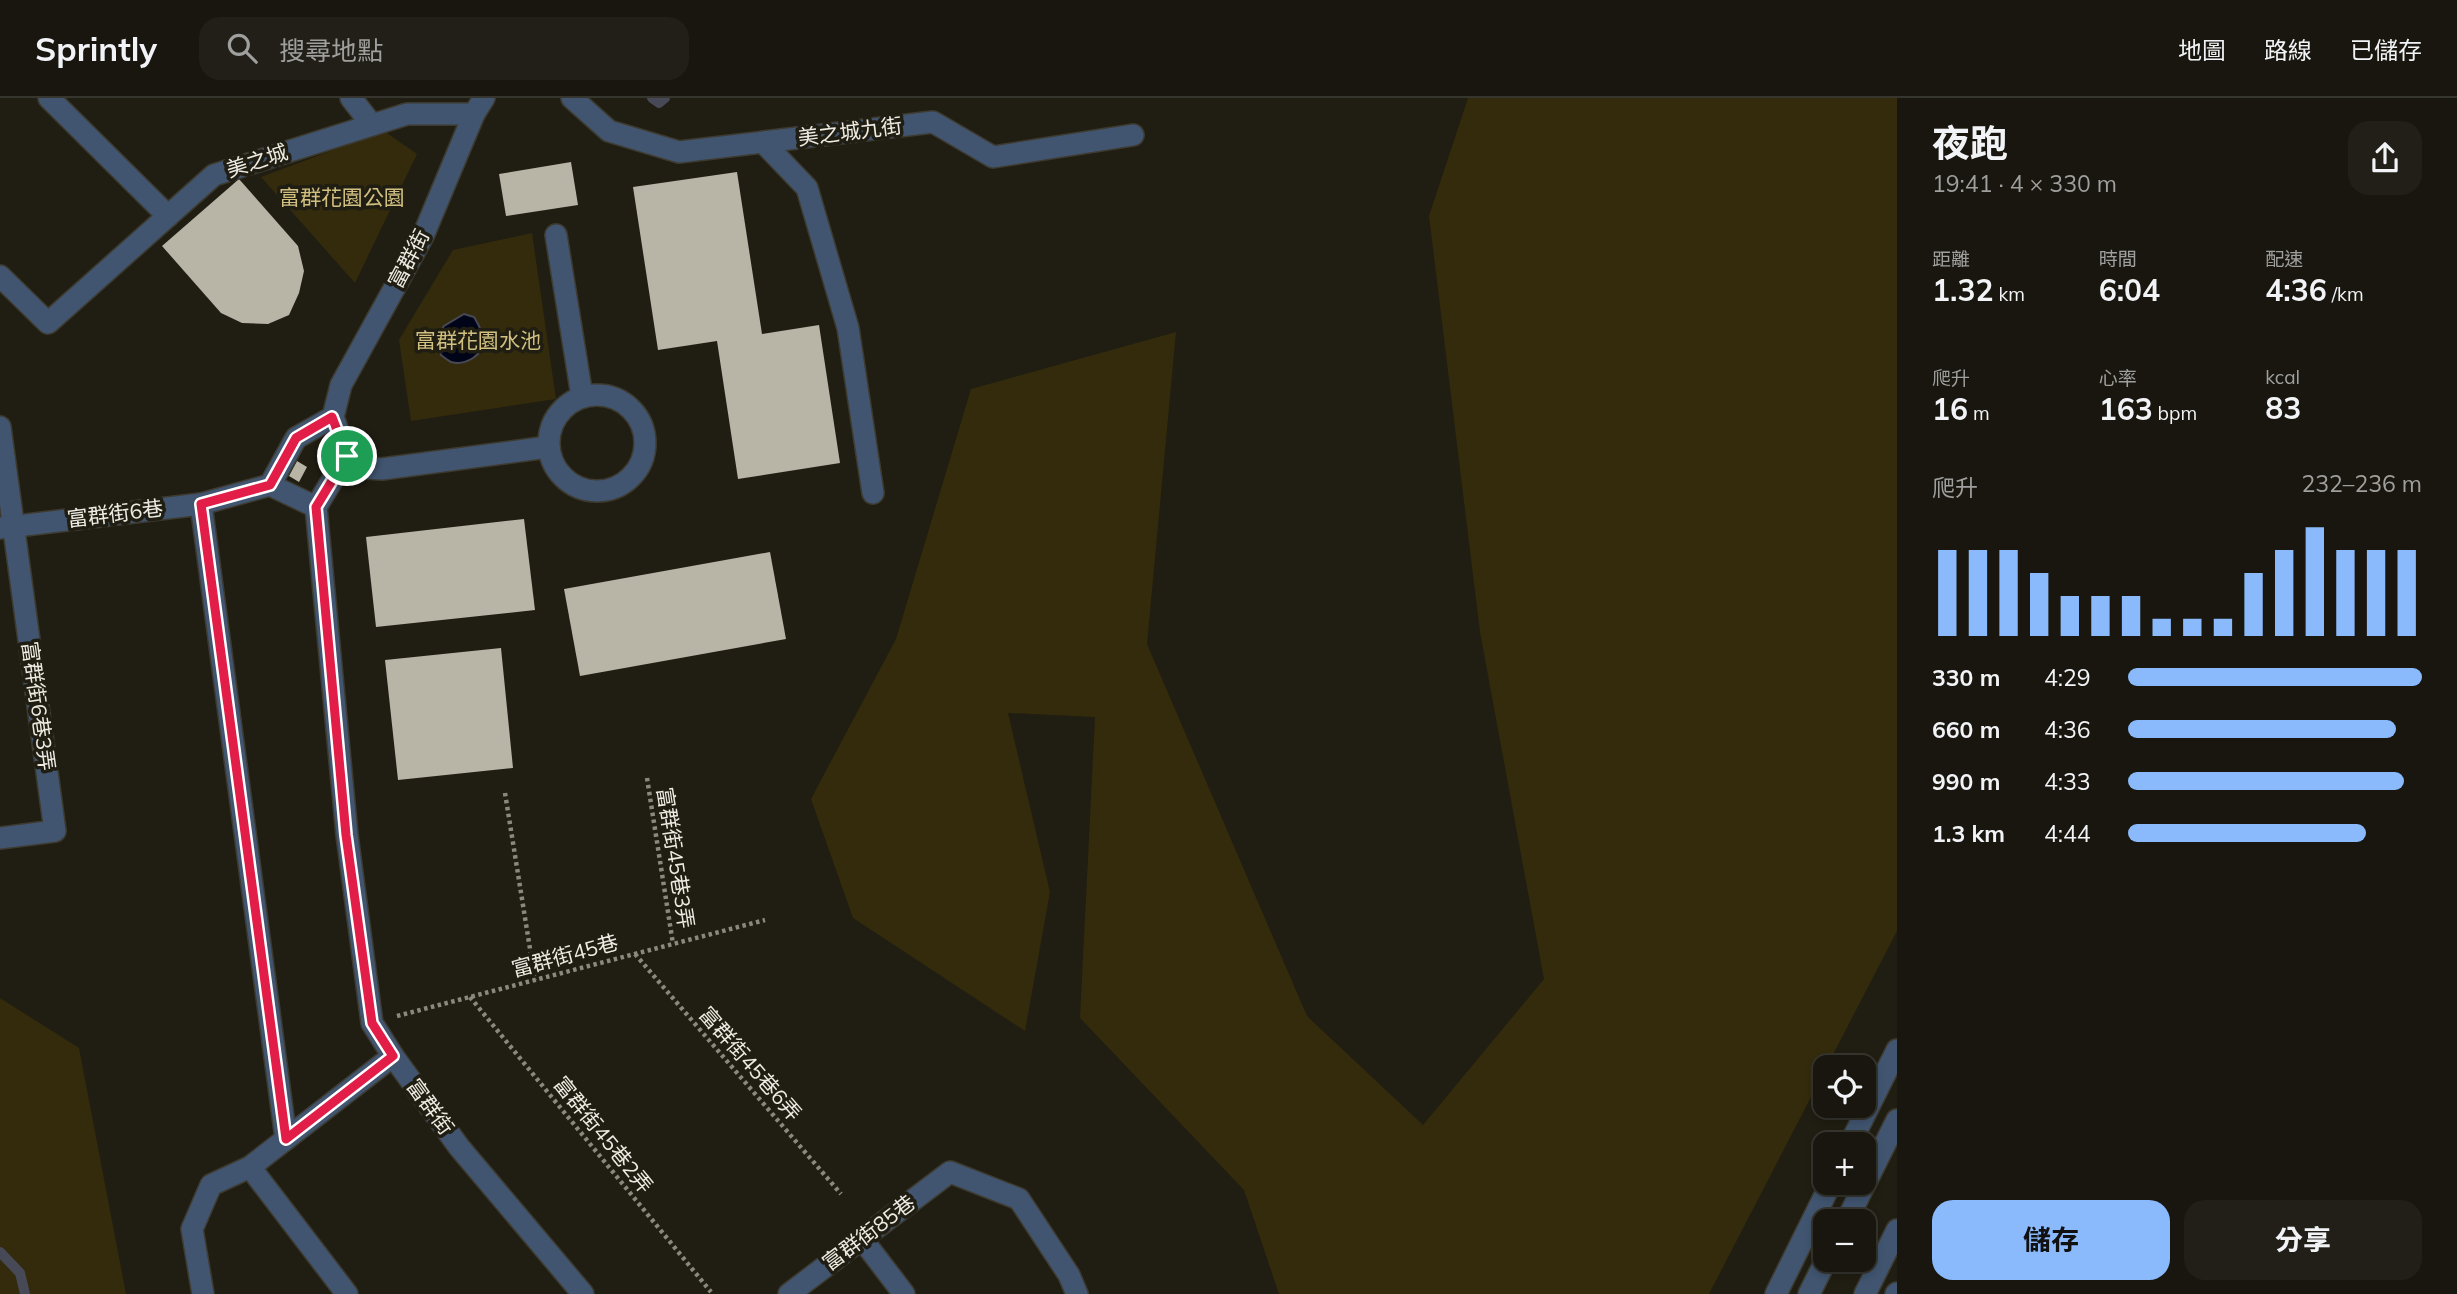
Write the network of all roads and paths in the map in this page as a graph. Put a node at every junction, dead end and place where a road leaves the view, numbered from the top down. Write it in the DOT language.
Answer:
graph roads {
  1 [pos="49,98"];
  2 [pos="351,98"];
  3 [pos="572,98"];
  4 [pos="479,106"];
  5 [pos="372,125"];
  6 [pos="1133,135"];
  7 [pos="763,142"];
  8 [pos="167,216"];
  9 [pos="556,235"];
  10 [pos="0,276"];
  11 [pos="582,396"];
  12 [pos="332,417"];
  13 [pos="0,427"];
  14 [pos="548,447"];
  15 [pos="347,456"];
  16 [pos="270,485"];
  17 [pos="873,493"];
  18 [pos="201,504"];
  19 [pos="316,507"];
  20 [pos="7,527"];
  21 [pos="647,778"];
  22 [pos="505,793"];
  23 [pos="0,838"];
  24 [pos="765,920"];
  25 [pos="673,944"];
  26 [pos="635,954"];
  27 [pos="535,980"];
  28 [pos="470,998"];
  29 [pos="372,1023"];
  30 [pos="1897,1050"];
  31 [pos="393,1056"];
  32 [pos="1897,1120"];
  33 [pos="1856,1132"];
  34 [pos="286,1139"];
  35 [pos="250,1167"];
  36 [pos="841,1194"];
  37 [pos="1825,1195"];
  38 [pos="1852,1209"];
  39 [pos="1897,1230"];
  40 [pos="862,1239"];
  41 [pos="1820,1272"];
  42 [pos="711,1292"];
  43 [pos="203,1294"];
  44 [pos="347,1294"];
  45 [pos="583,1294"];
  46 [pos="789,1294"];
  47 [pos="904,1294"];
  48 [pos="1077,1294"];
  49 [pos="1776,1294"];
  50 [pos="1809,1294"];
  51 [pos="1865,1294"];
  1 -- 8 [label="street"];
  2 -- 5 [label="street"];
  3 -- 7 [label="street, 美之城九街"];
  4 -- 5 [label="street, 美之城"];
  4 -- 12 [label="street, 富群街"];
  5 -- 8 [label="street, 美之城"];
  6 -- 7 [label="street, 美之城九街"];
  7 -- 17 [label="street"];
  8 -- 10 [label="street, 美之城"];
  9 -- 11 [label="street"];
  11 -- 14 [label="street"];
  11 -- 14 [label="street"];
  12 -- 15 [label="street"];
  12 -- 16 [label="street"];
  13 -- 20 [label="street"];
  14 -- 15 [label="street"];
  15 -- 19 [label="street"];
  16 -- 18 [label="street, 富群街6巷"];
  16 -- 19 [label="street"];
  18 -- 20 [label="street, 富群街6巷"];
  18 -- 34 [label="street"];
  19 -- 29 [label="street, 富群街"];
  20 -- 23 [label="street, 富群街6巷3弄"];
  21 -- 25 [label="path, 富群街45巷3弄"];
  22 -- 27 [label="path"];
  24 -- 25 [label="path, 富群街45巷"];
  25 -- 26 [label="path, 富群街45巷"];
  26 -- 27 [label="path, 富群街45巷"];
  26 -- 36 [label="path, 富群街45巷6弄"];
  27 -- 28 [label="path, 富群街45巷"];
  28 -- 29 [label="path, 富群街45巷"];
  28 -- 42 [label="path, 富群街45巷2弄"];
  29 -- 31 [label="street, 富群街"];
  30 -- 33 [label="street"];
  31 -- 34 [label="street"];
  31 -- 45 [label="street, 富群街"];
  32 -- 38 [label="street"];
  34 -- 35 [label="street"];
  35 -- 43 [label="street"];
  35 -- 44 [label="street"];
  37 -- 49 [label="street"];
  39 -- 51 [label="street"];
  40 -- 46 [label="street, 富群街85巷"];
  40 -- 47 [label="street"];
  40 -- 48 [label="street, 富群街85巷"];
  41 -- 50 [label="street"];
}
